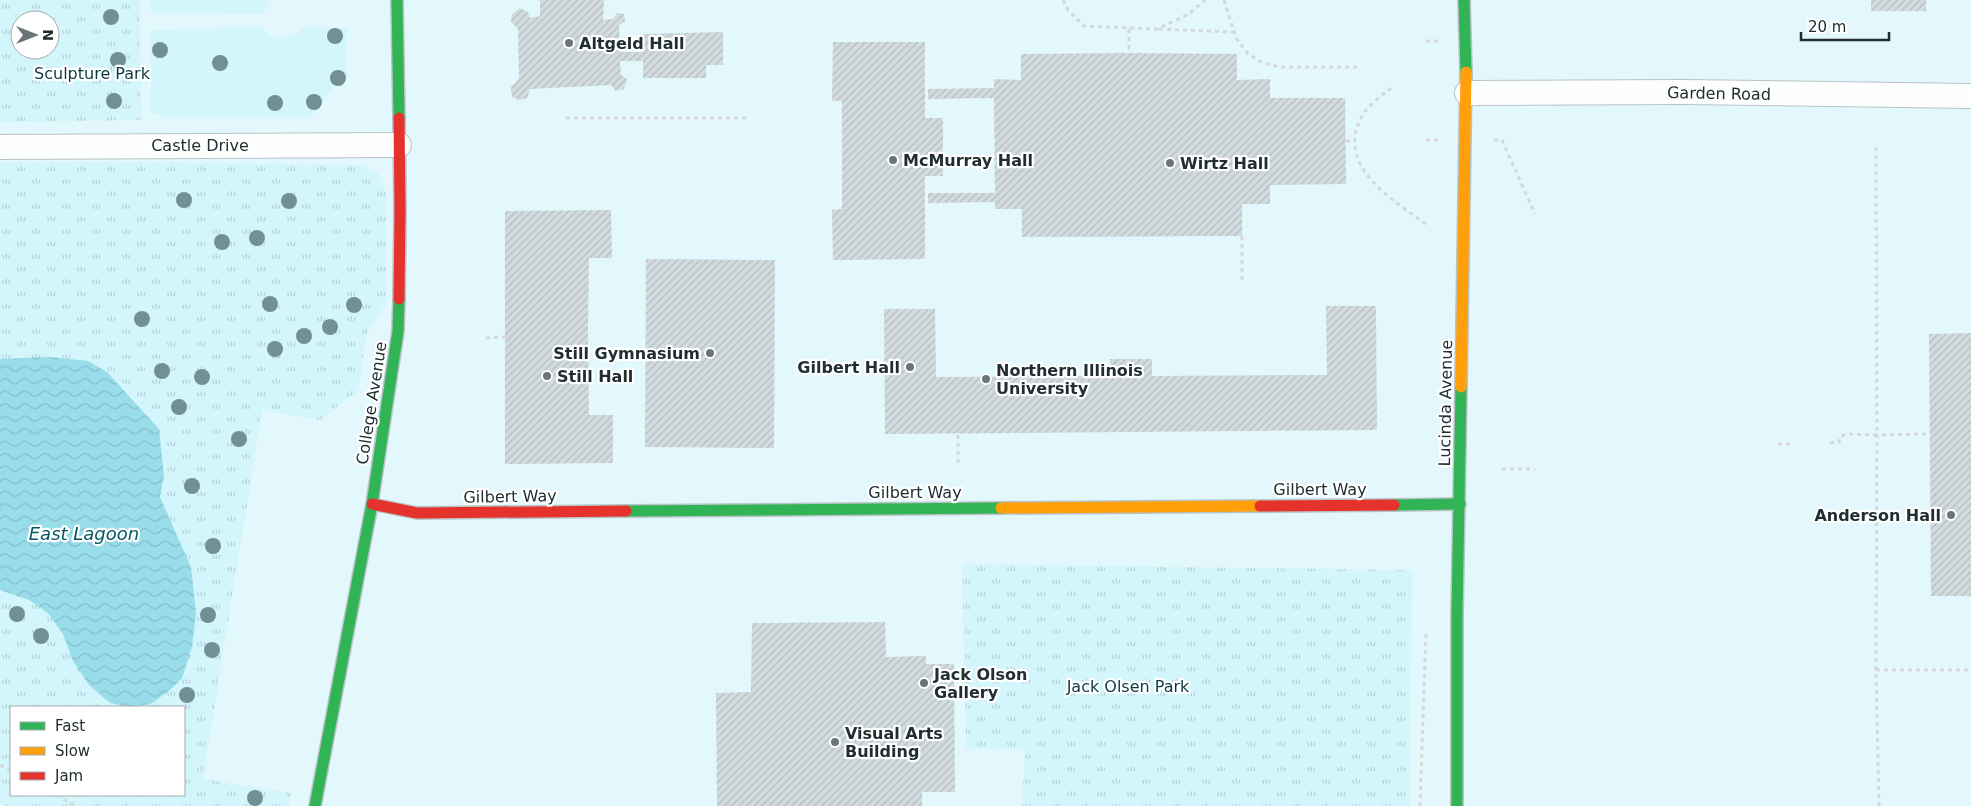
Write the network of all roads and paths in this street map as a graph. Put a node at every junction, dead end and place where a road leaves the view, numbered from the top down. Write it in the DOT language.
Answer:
graph roads {
  1 [pos="397,0"];
  2 [pos="1063,0"];
  3 [pos="1205,0"];
  4 [pos="1224,0"];
  5 [pos="1464,0"];
  6 [pos="1129,29"];
  7 [pos="1157,29"];
  8 [pos="1233,32"];
  9 [pos="1129,53"];
  10 [pos="1361,67"];
  11 [pos="1391,88"];
  12 [pos="1466,93"];
  13 [pos="1971,96"];
  14 [pos="566,118"];
  15 [pos="749,118"];
  16 [pos="1502,140"];
  17 [pos="1346,141"];
  18 [pos="1354,141"];
  19 [pos="1876,144"];
  20 [pos="399,145"];
  21 [pos="0,147"];
  22 [pos="1535,214"];
  23 [pos="1428,225"];
  24 [pos="1242,236"];
  25 [pos="1242,280"];
  26 [pos="504,337"];
  27 [pos="486,338"];
  28 [pos="958,433"];
  29 [pos="1877,434"];
  30 [pos="1929,434"];
  31 [pos="1830,443"];
  32 [pos="1778,444"];
  33 [pos="1793,444"];
  34 [pos="958,463"];
  35 [pos="1502,469"];
  36 [pos="1535,469"];
  37 [pos="372,504"];
  38 [pos="1460,504"];
  39 [pos="1426,628"];
  40 [pos="1876,670"];
  41 [pos="1971,670"];
  42 [pos="59,796"];
  43 [pos="75,806"];
  44 [pos="315,806"];
  45 [pos="1420,806"];
  46 [pos="1457,806"];
  47 [pos="1879,806"];
  1 -- 20 [label="street, College Avenue"];
  2 -- 6 [label="path"];
  3 -- 7 [label="path"];
  4 -- 8 [label="path"];
  5 -- 12 [label="street, Lucinda Avenue"];
  6 -- 7 [label="path"];
  6 -- 9 [label="path"];
  7 -- 8 [label="path"];
  8 -- 10 [label="path"];
  11 -- 18 [label="path"];
  12 -- 13 [label="street, Garden Road"];
  12 -- 38 [label="street, Lucinda Avenue"];
  14 -- 15 [label="path"];
  16 -- 22 [label="path"];
  17 -- 18 [label="path"];
  18 -- 23 [label="path"];
  19 -- 29 [label="path"];
  20 -- 21 [label="street, Castle Drive"];
  20 -- 37 [label="street, College Avenue"];
  24 -- 25 [label="path"];
  26 -- 27 [label="path"];
  28 -- 34 [label="path"];
  29 -- 30 [label="path"];
  29 -- 31 [label="path"];
  29 -- 40 [label="path"];
  32 -- 33 [label="path"];
  35 -- 36 [label="path"];
  37 -- 38 [label="street, Gilbert Way"];
  37 -- 44 [label="street, College Avenue"];
  38 -- 46 [label="street, Lucinda Avenue"];
  39 -- 45 [label="path"];
  40 -- 41 [label="path"];
  40 -- 47 [label="path"];
  42 -- 43 [label="path"];
}
